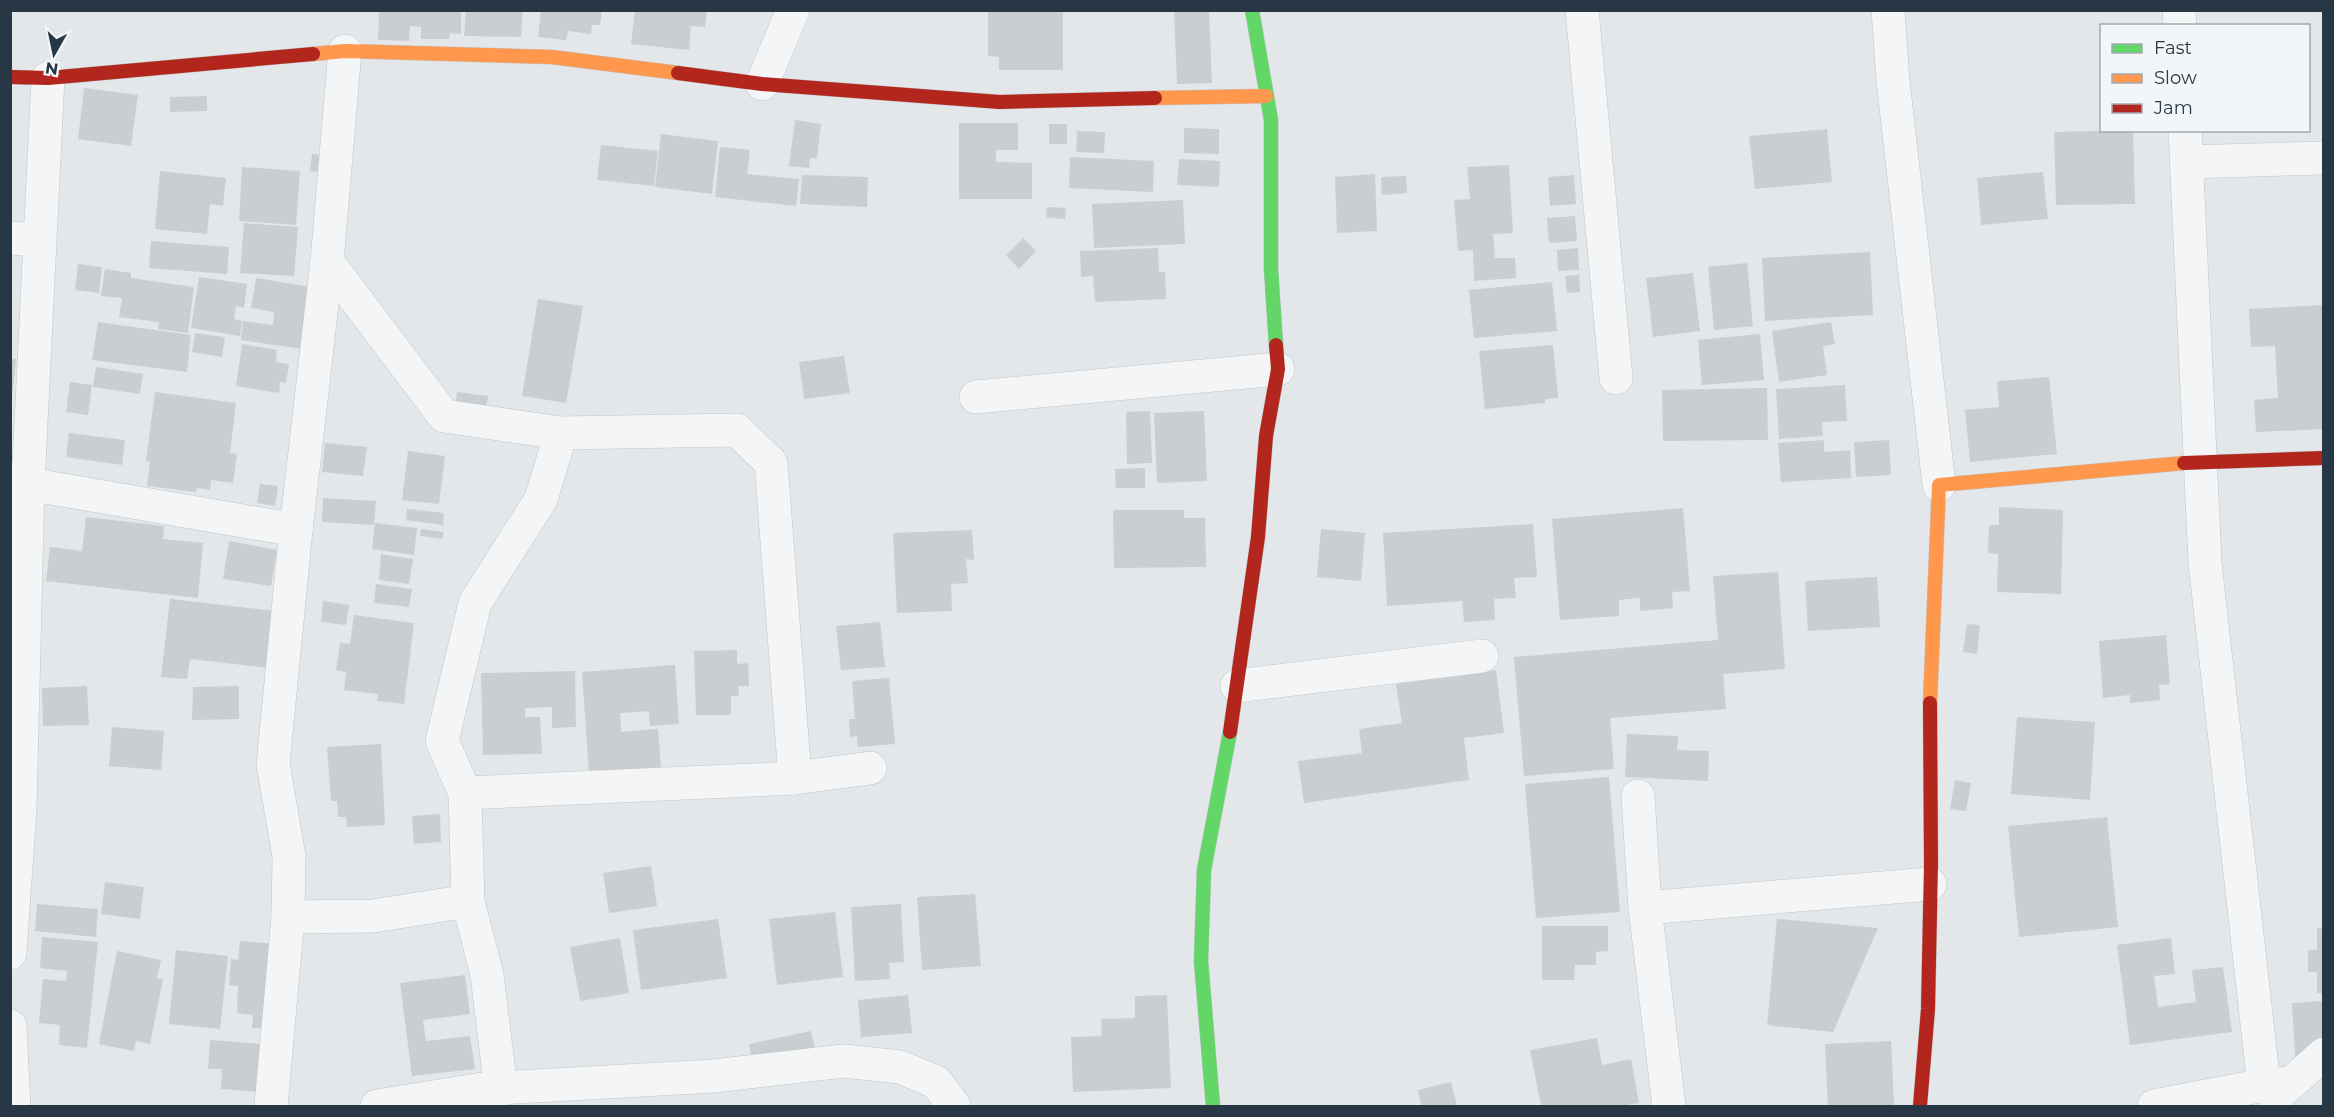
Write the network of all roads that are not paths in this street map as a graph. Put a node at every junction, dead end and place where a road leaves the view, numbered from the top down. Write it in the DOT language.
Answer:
graph roads {
  1 [pos="793,10"];
  2 [pos="1252,10"];
  3 [pos="1582,10"];
  4 [pos="1888,10"];
  5 [pos="345,51"];
  6 [pos="10,77"];
  7 [pos="48,78"];
  8 [pos="762,84"];
  9 [pos="1266,96"];
  10 [pos="2185,132"];
  11 [pos="2324,158"];
  12 [pos="2186,162"];
  13 [pos="25,239"];
  14 [pos="327,261"];
  15 [pos="1278,369"];
  16 [pos="1616,378"];
  17 [pos="976,397"];
  18 [pos="561,433"];
  19 [pos="2324,458"];
  20 [pos="2201,462"];
  21 [pos="20,481"];
  22 [pos="1939,485"];
  23 [pos="296,530"];
  24 [pos="1482,656"];
  25 [pos="1237,686"];
  26 [pos="870,768"];
  27 [pos="795,778"];
  28 [pos="465,793"];
  29 [pos="1638,796"];
  30 [pos="15,809"];
  31 [pos="1930,884"];
  32 [pos="468,902"];
  33 [pos="1646,908"];
  34 [pos="288,917"];
  35 [pos="10,952"];
  36 [pos="10,1026"];
  37 [pos="2324,1054"];
  38 [pos="2273,1092"];
  39 [pos="489,1095"];
  40 [pos="14,1107"];
  41 [pos="271,1107"];
  42 [pos="376,1107"];
  43 [pos="954,1107"];
  44 [pos="1213,1107"];
  45 [pos="1669,1107"];
  46 [pos="1920,1107"];
  47 [pos="2154,1107"];
  1 -- 8 [label="street"];
  2 -- 9 [label="street"];
  3 -- 16 [label="street"];
  4 -- 22 [label="street"];
  5 -- 7 [label="street"];
  5 -- 8 [label="street"];
  5 -- 14 [label="street"];
  6 -- 7 [label="street"];
  7 -- 13 [label="street"];
  8 -- 9 [label="street"];
  9 -- 15 [label="street"];
  10 -- 12 [label="street"];
  11 -- 12 [label="street"];
  12 -- 20 [label="street"];
  13 -- 21 [label="street"];
  14 -- 18 [label="street"];
  14 -- 23 [label="street"];
  15 -- 17 [label="street"];
  15 -- 25 [label="street"];
  18 -- 27 [label="street"];
  18 -- 28 [label="street"];
  19 -- 20 [label="street"];
  20 -- 22 [label="street"];
  20 -- 38 [label="street"];
  21 -- 23 [label="street"];
  21 -- 30 [label="street"];
  22 -- 31 [label="street"];
  23 -- 34 [label="street"];
  24 -- 25 [label="street"];
  25 -- 44 [label="street"];
  26 -- 27 [label="street"];
  27 -- 28 [label="street"];
  28 -- 32 [label="street"];
  29 -- 33 [label="street"];
  30 -- 35 [label="street"];
  31 -- 33 [label="street"];
  31 -- 46 [label="street"];
  32 -- 34 [label="street"];
  32 -- 39 [label="street"];
  33 -- 45 [label="street"];
  34 -- 41 [label="street"];
  36 -- 40 [label="street"];
  37 -- 38 [label="street"];
  38 -- 47 [label="street"];
  39 -- 42 [label="street"];
  39 -- 43 [label="street"];
}
